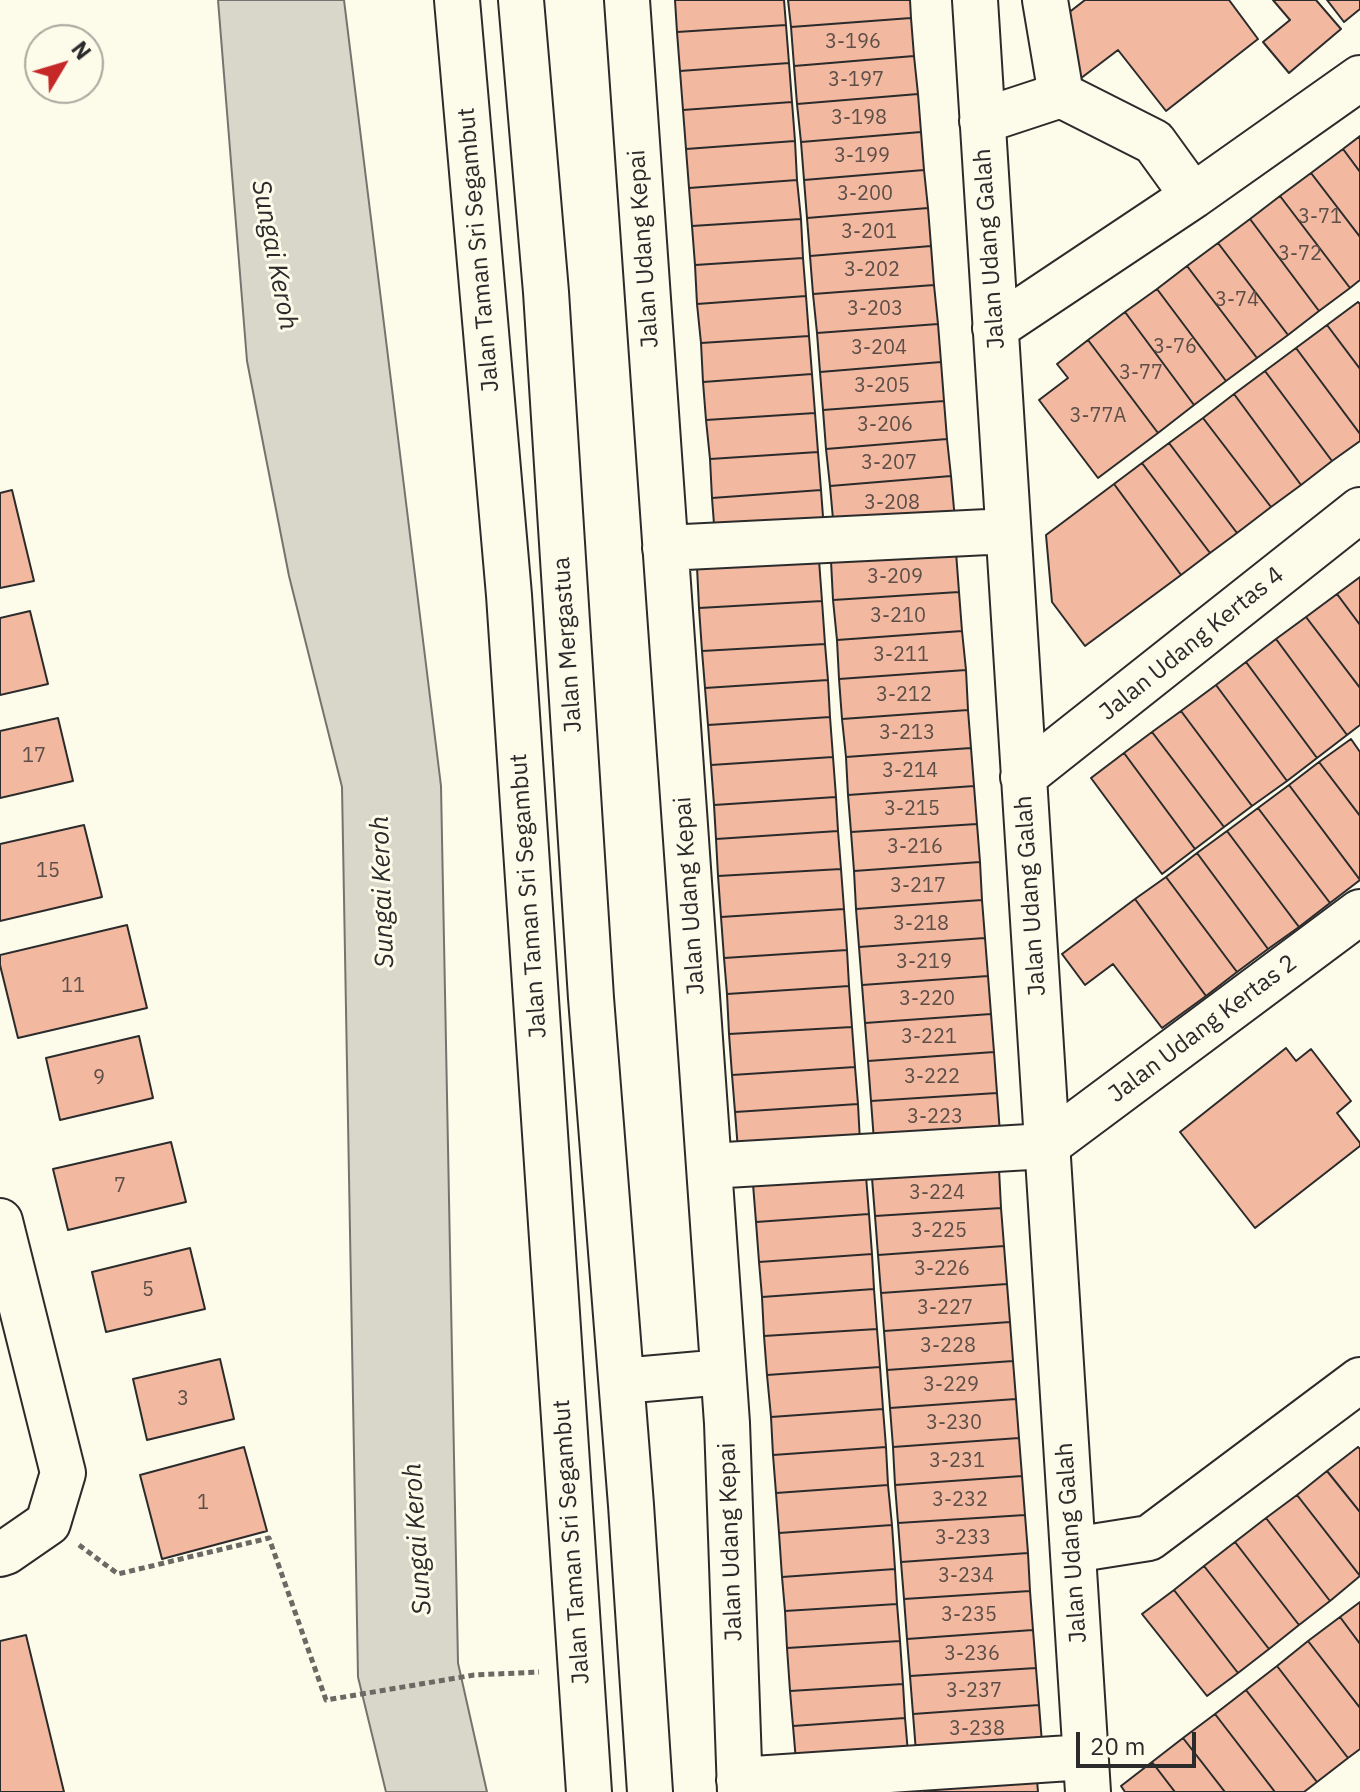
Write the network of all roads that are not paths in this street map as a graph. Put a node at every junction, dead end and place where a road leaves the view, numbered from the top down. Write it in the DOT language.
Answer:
graph roads {
  1 [pos="457,0"];
  2 [pos="521,0"];
  3 [pos="627,0"];
  4 [pos="975,0"];
  5 [pos="1045,0"];
  6 [pos="1360,78"];
  7 [pos="1061,95"];
  8 [pos="982,121"];
  9 [pos="1193,196"];
  10 [pos="995,328"];
  11 [pos="1360,510"];
  12 [pos="1008,531"];
  13 [pos="665,548"];
  14 [pos="1023,777"];
  15 [pos="1360,912"];
  16 [pos="1046,1146"];
  17 [pos="709,1166"];
  18 [pos="0,1221"];
  19 [pos="723,1372"];
  20 [pos="1360,1380"];
  21 [pos="622,1381"];
  22 [pos="1073,1550"];
  23 [pos="0,1554"];
  24 [pos="1086,1774"];
  25 [pos="740,1786"];
  26 [pos="589,1792"];
  27 [pos="650,1792"];
  1 -- 26 [label="street, Jalan Taman Sri Segambut"];
  2 -- 21 [label="street, Jalan Mergastua"];
  3 -- 13 [label="street, Jalan Udang Kepai"];
  4 -- 8 [label="street, Jalan Udang Galah"];
  5 -- 7 [label="street"];
  6 -- 9 [label="street"];
  7 -- 8 [label="street"];
  7 -- 9 [label="street"];
  8 -- 10 [label="street, Jalan Udang Galah"];
  9 -- 10 [label="street"];
  10 -- 12 [label="street, Jalan Udang Galah"];
  11 -- 14 [label="street, Jalan Udang Kertas 4"];
  12 -- 13 [label="street"];
  12 -- 14 [label="street, Jalan Udang Galah"];
  13 -- 17 [label="street, Jalan Udang Kepai"];
  14 -- 16 [label="street, Jalan Udang Galah"];
  15 -- 16 [label="street, Jalan Udang Kertas 2"];
  16 -- 17 [label="street"];
  16 -- 22 [label="street, Jalan Udang Galah"];
  17 -- 19 [label="street, Jalan Udang Kepai"];
  18 -- 23 [label="street"];
  19 -- 21 [label="street"];
  19 -- 25 [label="street, Jalan Udang Kepai"];
  20 -- 22 [label="street"];
  21 -- 27 [label="street"];
  22 -- 24 [label="street, Jalan Udang Galah"];
  24 -- 25 [label="street"];
}
